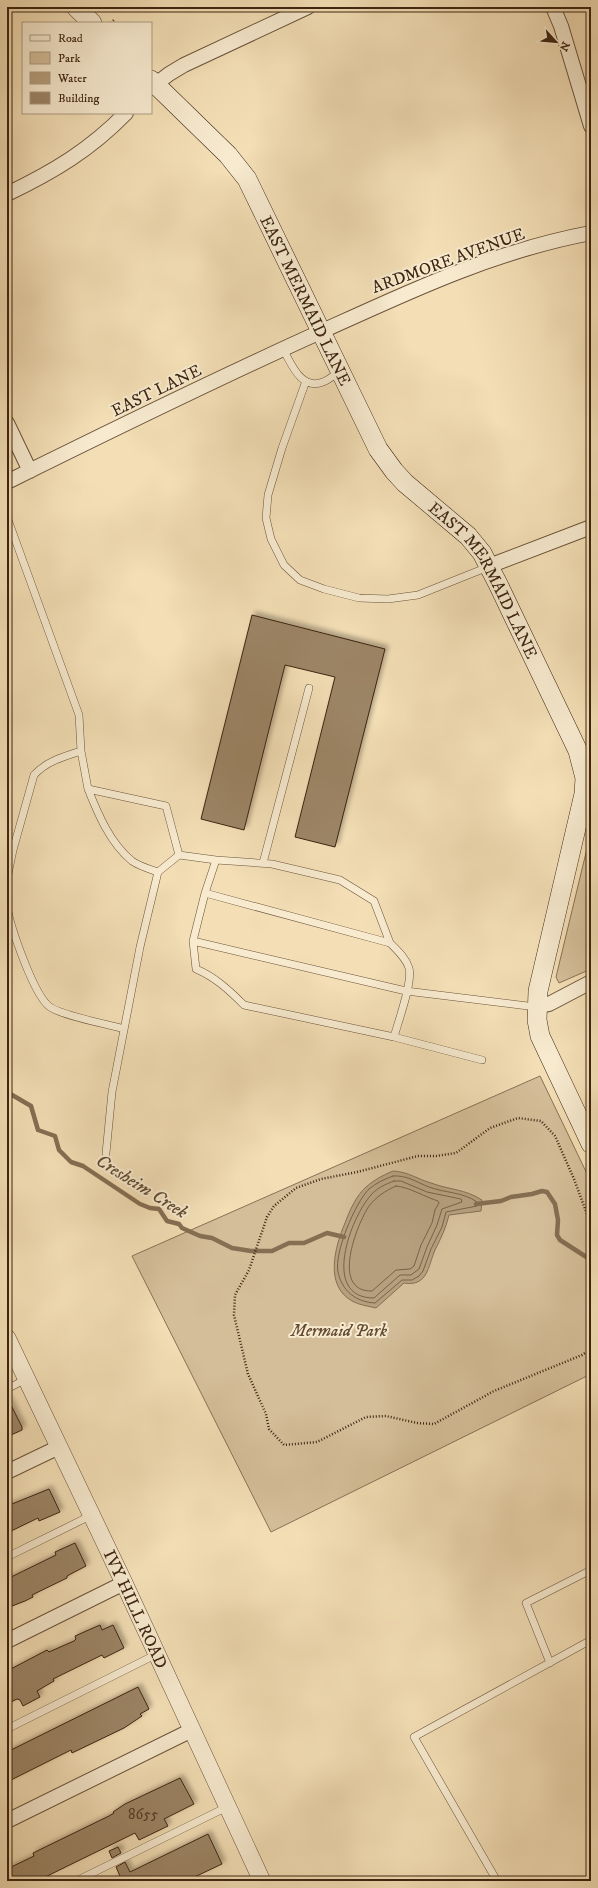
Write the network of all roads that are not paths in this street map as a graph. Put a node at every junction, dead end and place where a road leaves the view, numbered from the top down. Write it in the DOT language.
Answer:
graph roads {
  1 [pos="76,7"];
  2 [pos="308,7"];
  3 [pos="553,7"];
  4 [pos="91,22"];
  5 [pos="152,84"];
  6 [pos="125,114"];
  7 [pos="591,126"];
  8 [pos="7,194"];
  9 [pos="591,233"];
  10 [pos="321,331"];
  11 [pos="283,349"];
  12 [pos="340,371"];
  13 [pos="306,382"];
  14 [pos="7,423"];
  15 [pos="30,471"];
  16 [pos="7,482"];
  17 [pos="7,517"];
  18 [pos="591,527"];
  19 [pos="490,566"];
  20 [pos="309,688"];
  21 [pos="81,752"];
  22 [pos="588,772"];
  23 [pos="88,789"];
  24 [pos="179,854"];
  25 [pos="216,860"];
  26 [pos="263,863"];
  27 [pos="158,872"];
  28 [pos="7,879"];
  29 [pos="205,893"];
  30 [pos="7,906"];
  31 [pos="193,941"];
  32 [pos="390,943"];
  33 [pos="591,982"];
  34 [pos="406,992"];
  35 [pos="536,1007"];
  36 [pos="124,1029"];
  37 [pos="394,1037"];
  38 [pos="482,1060"];
  39 [pos="591,1144"];
  40 [pos="106,1153"];
  41 [pos="7,1338"];
  42 [pos="26,1379"];
  43 [pos="7,1389"];
  44 [pos="59,1446"];
  45 [pos="7,1472"];
  46 [pos="92,1515"];
  47 [pos="7,1556"];
  48 [pos="591,1570"];
  49 [pos="124,1583"];
  50 [pos="591,1640"];
  51 [pos="7,1641"];
  52 [pos="157,1654"];
  53 [pos="550,1663"];
  54 [pos="7,1729"];
  55 [pos="192,1730"];
  56 [pos="227,1807"];
  57 [pos="7,1821"];
  58 [pos="76,1881"];
  59 [pos="262,1881"];
  60 [pos="498,1881"];
  1 -- 4 [label="main road"];
  2 -- 5 [label="street"];
  3 -- 7 [label="street"];
  5 -- 10 [label="main road, EAST MERMAID LANE"];
  6 -- 8 [label="street"];
  9 -- 10 [label="street, ARDMORE AVENUE"];
  10 -- 11 [label="street, EAST LANE"];
  10 -- 12 [label="main road, EAST MERMAID LANE"];
  11 -- 13 [label="lane"];
  11 -- 15 [label="street, EAST LANE"];
  12 -- 13 [label="lane"];
  12 -- 19 [label="main road, EAST MERMAID LANE"];
  13 -- 19 [label="lane"];
  14 -- 15 [label="street"];
  15 -- 16 [label="street, EAST LANE"];
  17 -- 21 [label="lane"];
  18 -- 19 [label="street"];
  19 -- 22 [label="main road, EAST MERMAID LANE"];
  20 -- 26 [label="lane"];
  21 -- 23 [label="lane"];
  21 -- 28 [label="lane"];
  22 -- 35 [label="main road, EAST MERMAID LANE"];
  23 -- 24 [label="lane"];
  23 -- 27 [label="lane"];
  24 -- 25 [label="lane"];
  24 -- 27 [label="lane"];
  25 -- 26 [label="lane"];
  25 -- 29 [label="lane"];
  26 -- 32 [label="lane"];
  27 -- 36 [label="lane"];
  29 -- 31 [label="lane"];
  29 -- 32 [label="lane"];
  30 -- 36 [label="lane"];
  31 -- 34 [label="lane"];
  31 -- 37 [label="lane"];
  32 -- 34 [label="lane"];
  33 -- 35 [label="street"];
  34 -- 35 [label="lane"];
  34 -- 37 [label="lane"];
  35 -- 39 [label="main road, EAST MERMAID LANE"];
  36 -- 40 [label="lane"];
  37 -- 38 [label="lane"];
  41 -- 42 [label="street, IVY HILL ROAD"];
  42 -- 43 [label="lane"];
  42 -- 44 [label="street, IVY HILL ROAD"];
  44 -- 45 [label="street"];
  44 -- 46 [label="street, IVY HILL ROAD"];
  46 -- 47 [label="lane"];
  46 -- 49 [label="street, IVY HILL ROAD"];
  48 -- 53 [label="lane"];
  49 -- 51 [label="street"];
  49 -- 52 [label="street, IVY HILL ROAD"];
  50 -- 53 [label="lane"];
  52 -- 54 [label="lane"];
  52 -- 55 [label="street, IVY HILL ROAD"];
  53 -- 60 [label="lane"];
  55 -- 56 [label="street, IVY HILL ROAD"];
  55 -- 57 [label="street"];
  56 -- 58 [label="lane"];
  56 -- 59 [label="street, IVY HILL ROAD"];
}
